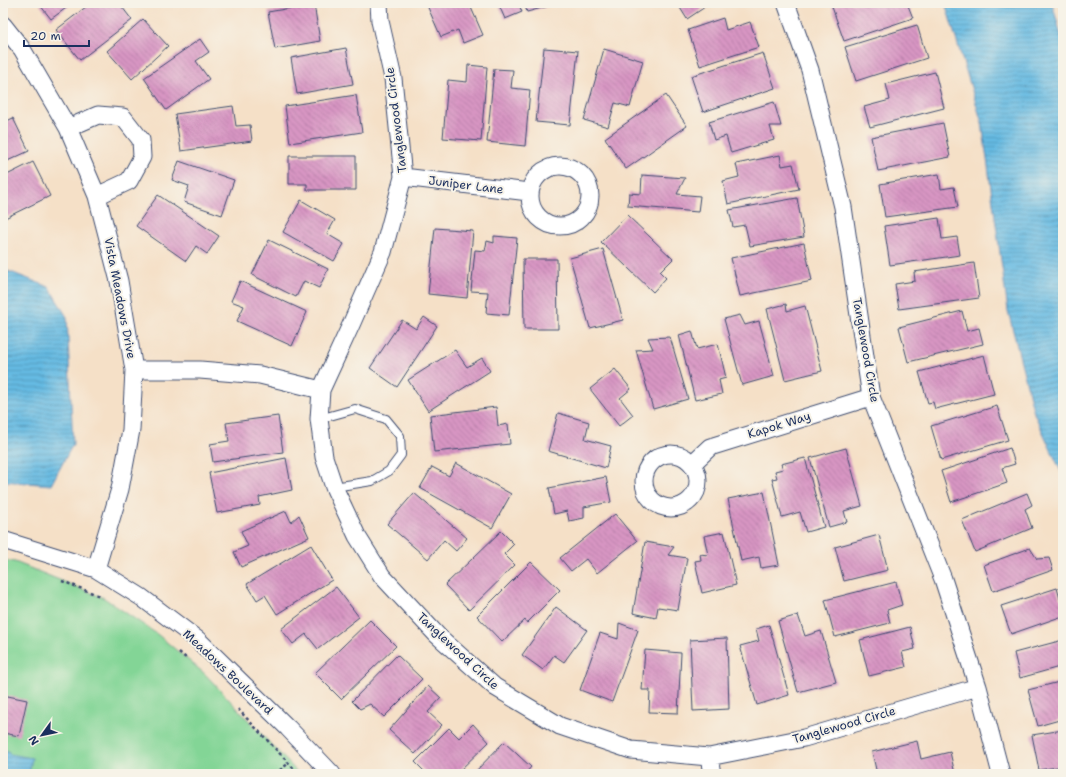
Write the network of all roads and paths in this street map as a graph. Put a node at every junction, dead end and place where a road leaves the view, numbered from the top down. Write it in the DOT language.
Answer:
graph roads {
  1 [pos="379,3"];
  2 [pos="786,3"];
  3 [pos="3,25"];
  4 [pos="68,128"];
  5 [pos="403,177"];
  6 [pos="529,192"];
  7 [pos="97,196"];
  8 [pos="134,370"];
  9 [pos="321,390"];
  10 [pos="871,397"];
  11 [pos="319,419"];
  12 [pos="693,463"];
  13 [pos="334,487"];
  14 [pos="3,540"];
  15 [pos="96,569"];
  16 [pos="60,580"];
  17 [pos="104,598"];
  18 [pos="175,649"];
  19 [pos="187,659"];
  20 [pos="978,687"];
  21 [pos="236,707"];
  22 [pos="709,757"];
  23 [pos="288,762"];
  24 [pos="275,774"];
  25 [pos="299,774"];
  26 [pos="332,774"];
  27 [pos="712,774"];
  28 [pos="1001,774"];
  1 -- 5 [label="street, Tanglewood Circle"];
  2 -- 10 [label="street, Tanglewood Circle"];
  3 -- 4 [label="street, Vista Meadows Drive"];
  4 -- 7 [label="street, Vista Meadows Drive"];
  4 -- 7 [label="street"];
  5 -- 6 [label="street, Juniper Lane"];
  5 -- 9 [label="street, Tanglewood Circle"];
  7 -- 8 [label="street, Vista Meadows Drive"];
  8 -- 9 [label="street"];
  8 -- 15 [label="street, Vista Meadows Drive"];
  9 -- 11 [label="street, Tanglewood Circle"];
  10 -- 12 [label="street, Kapok Way"];
  10 -- 20 [label="street, Tanglewood Circle"];
  11 -- 13 [label="street, Tanglewood Circle"];
  11 -- 13 [label="lane"];
  13 -- 22 [label="street, Tanglewood Circle"];
  14 -- 15 [label="street, Meadows Boulevard"];
  15 -- 26 [label="street, Meadows Boulevard"];
  16 -- 17 [label="path"];
  18 -- 19 [label="path"];
  20 -- 22 [label="street, Tanglewood Circle"];
  20 -- 28 [label="street, Tanglewood Circle"];
  21 -- 23 [label="path"];
  22 -- 27 [label="street"];
  23 -- 24 [label="path"];
  23 -- 25 [label="path"];
}
